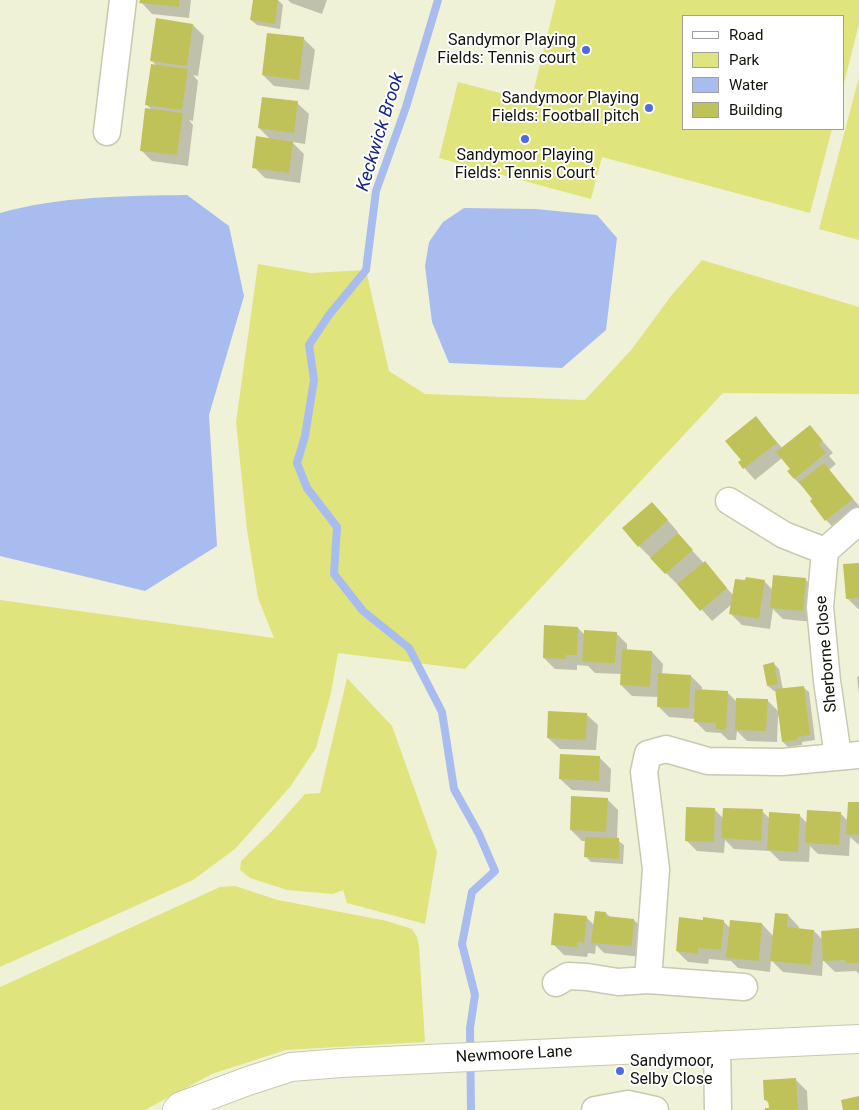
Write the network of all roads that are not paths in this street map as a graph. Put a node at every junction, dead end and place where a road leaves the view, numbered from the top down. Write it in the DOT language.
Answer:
graph roads {
  1 [pos="123,0"];
  2 [pos="107,132"];
  3 [pos="729,501"];
  4 [pos="859,521"];
  5 [pos="826,552"];
  6 [pos="848,755"];
  7 [pos="648,980"];
  8 [pos="556,983"];
  9 [pos="744,987"];
  10 [pos="859,1039"];
  11 [pos="717,1046"];
  12 [pos="176,1110"];
  13 [pos="595,1110"];
  14 [pos="655,1110"];
  15 [pos="718,1110"];
  1 -- 2 [label="street"];
  3 -- 5 [label="street"];
  4 -- 5 [label="street"];
  5 -- 6 [label="street, Sherborne Close"];
  6 -- 7 [label="street"];
  7 -- 8 [label="street"];
  7 -- 9 [label="street"];
  10 -- 11 [label="street, Newmoore Lane"];
  11 -- 12 [label="street, Newmoore Lane"];
  11 -- 15 [label="street"];
  13 -- 14 [label="street"];
}
